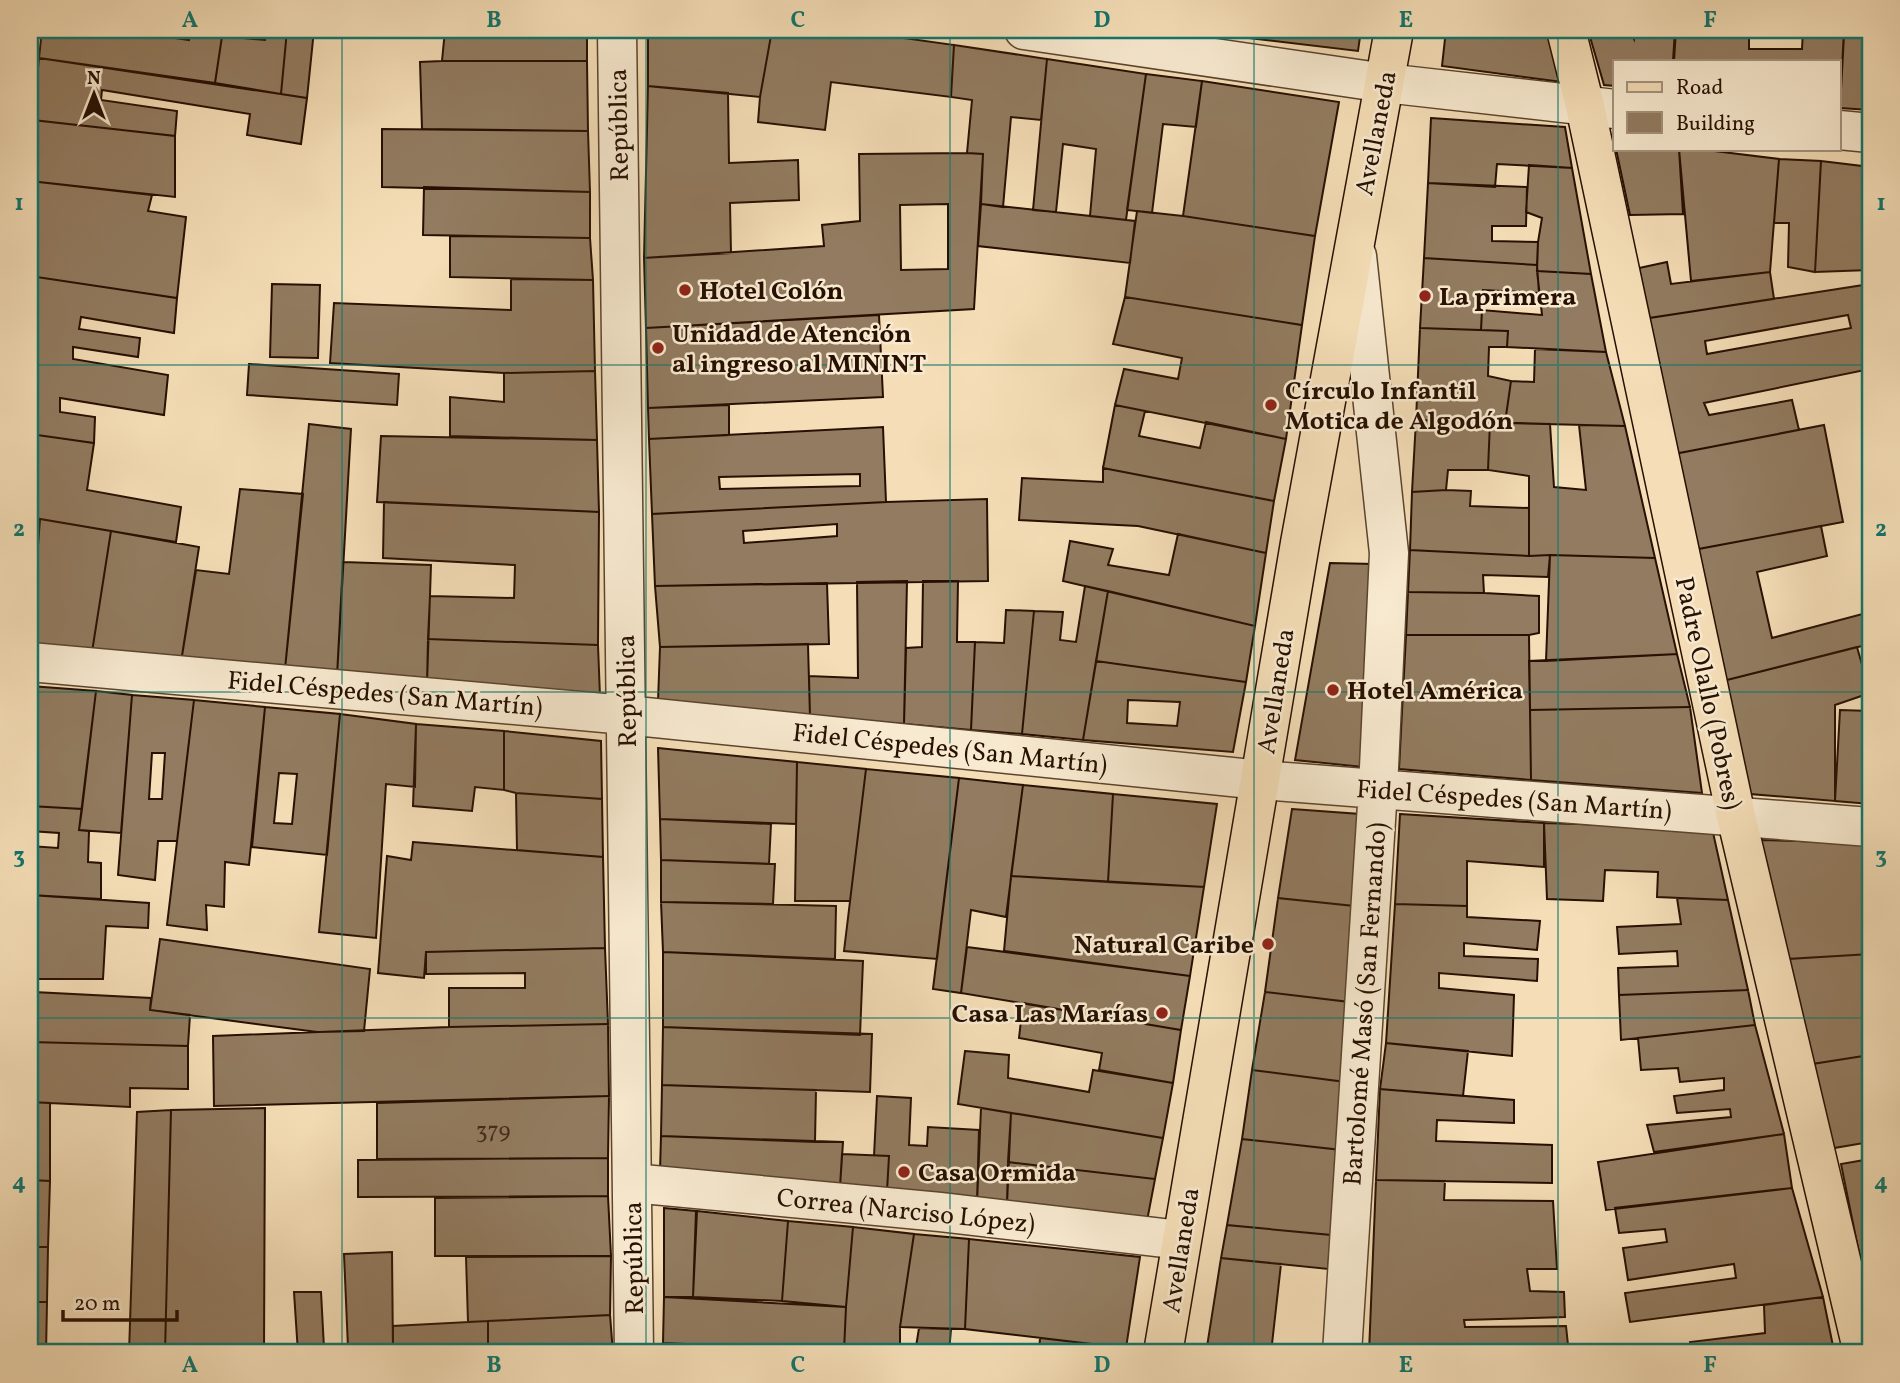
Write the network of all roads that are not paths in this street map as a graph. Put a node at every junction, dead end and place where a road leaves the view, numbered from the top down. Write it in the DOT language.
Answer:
graph roads {
  1 [pos="617,30"];
  2 [pos="1024,30"];
  3 [pos="1394,30"];
  4 [pos="1566,30"];
  5 [pos="1385,83"];
  6 [pos="1600,107"];
  7 [pos="1840,130"];
  8 [pos="1870,132"];
  9 [pos="1356,237"];
  10 [pos="30,662"];
  11 [pos="626,715"];
  12 [pos="1261,780"];
  13 [pos="1378,789"];
  14 [pos="1736,816"];
  15 [pos="1870,827"];
  16 [pos="632,1183"];
  17 [pos="1181,1240"];
  18 [pos="634,1353"];
  19 [pos="1163,1353"];
  20 [pos="1342,1353"];
  21 [pos="1863,1353"];
  1 -- 11 [label="street, República"];
  2 -- 5 [label="street"];
  3 -- 5 [label="main road, Avellaneda"];
  4 -- 6 [label="main road, Padre Olallo (Pobres)"];
  5 -- 6 [label="street"];
  5 -- 9 [label="main road, Avellaneda"];
  6 -- 14 [label="main road, Padre Olallo (Pobres)"];
  7 -- 8 [label="street"];
  9 -- 12 [label="main road, Avellaneda"];
  9 -- 13 [label="street, Bartolomé Masó (San Fernando)"];
  10 -- 11 [label="street, Fidel Céspedes (San Martín)"];
  11 -- 12 [label="street, Fidel Céspedes (San Martín)"];
  11 -- 16 [label="street, República"];
  12 -- 13 [label="street, Fidel Céspedes (San Martín)"];
  12 -- 17 [label="main road, Avellaneda"];
  13 -- 14 [label="street, Fidel Céspedes (San Martín)"];
  13 -- 20 [label="street, Bartolomé Masó (San Fernando)"];
  14 -- 15 [label="street, Fidel Céspedes (San Martín)"];
  14 -- 21 [label="main road, Padre Olallo (Pobres)"];
  16 -- 17 [label="street, Correa (Narciso López)"];
  16 -- 18 [label="street, República"];
  17 -- 19 [label="main road, Avellaneda"];
}
